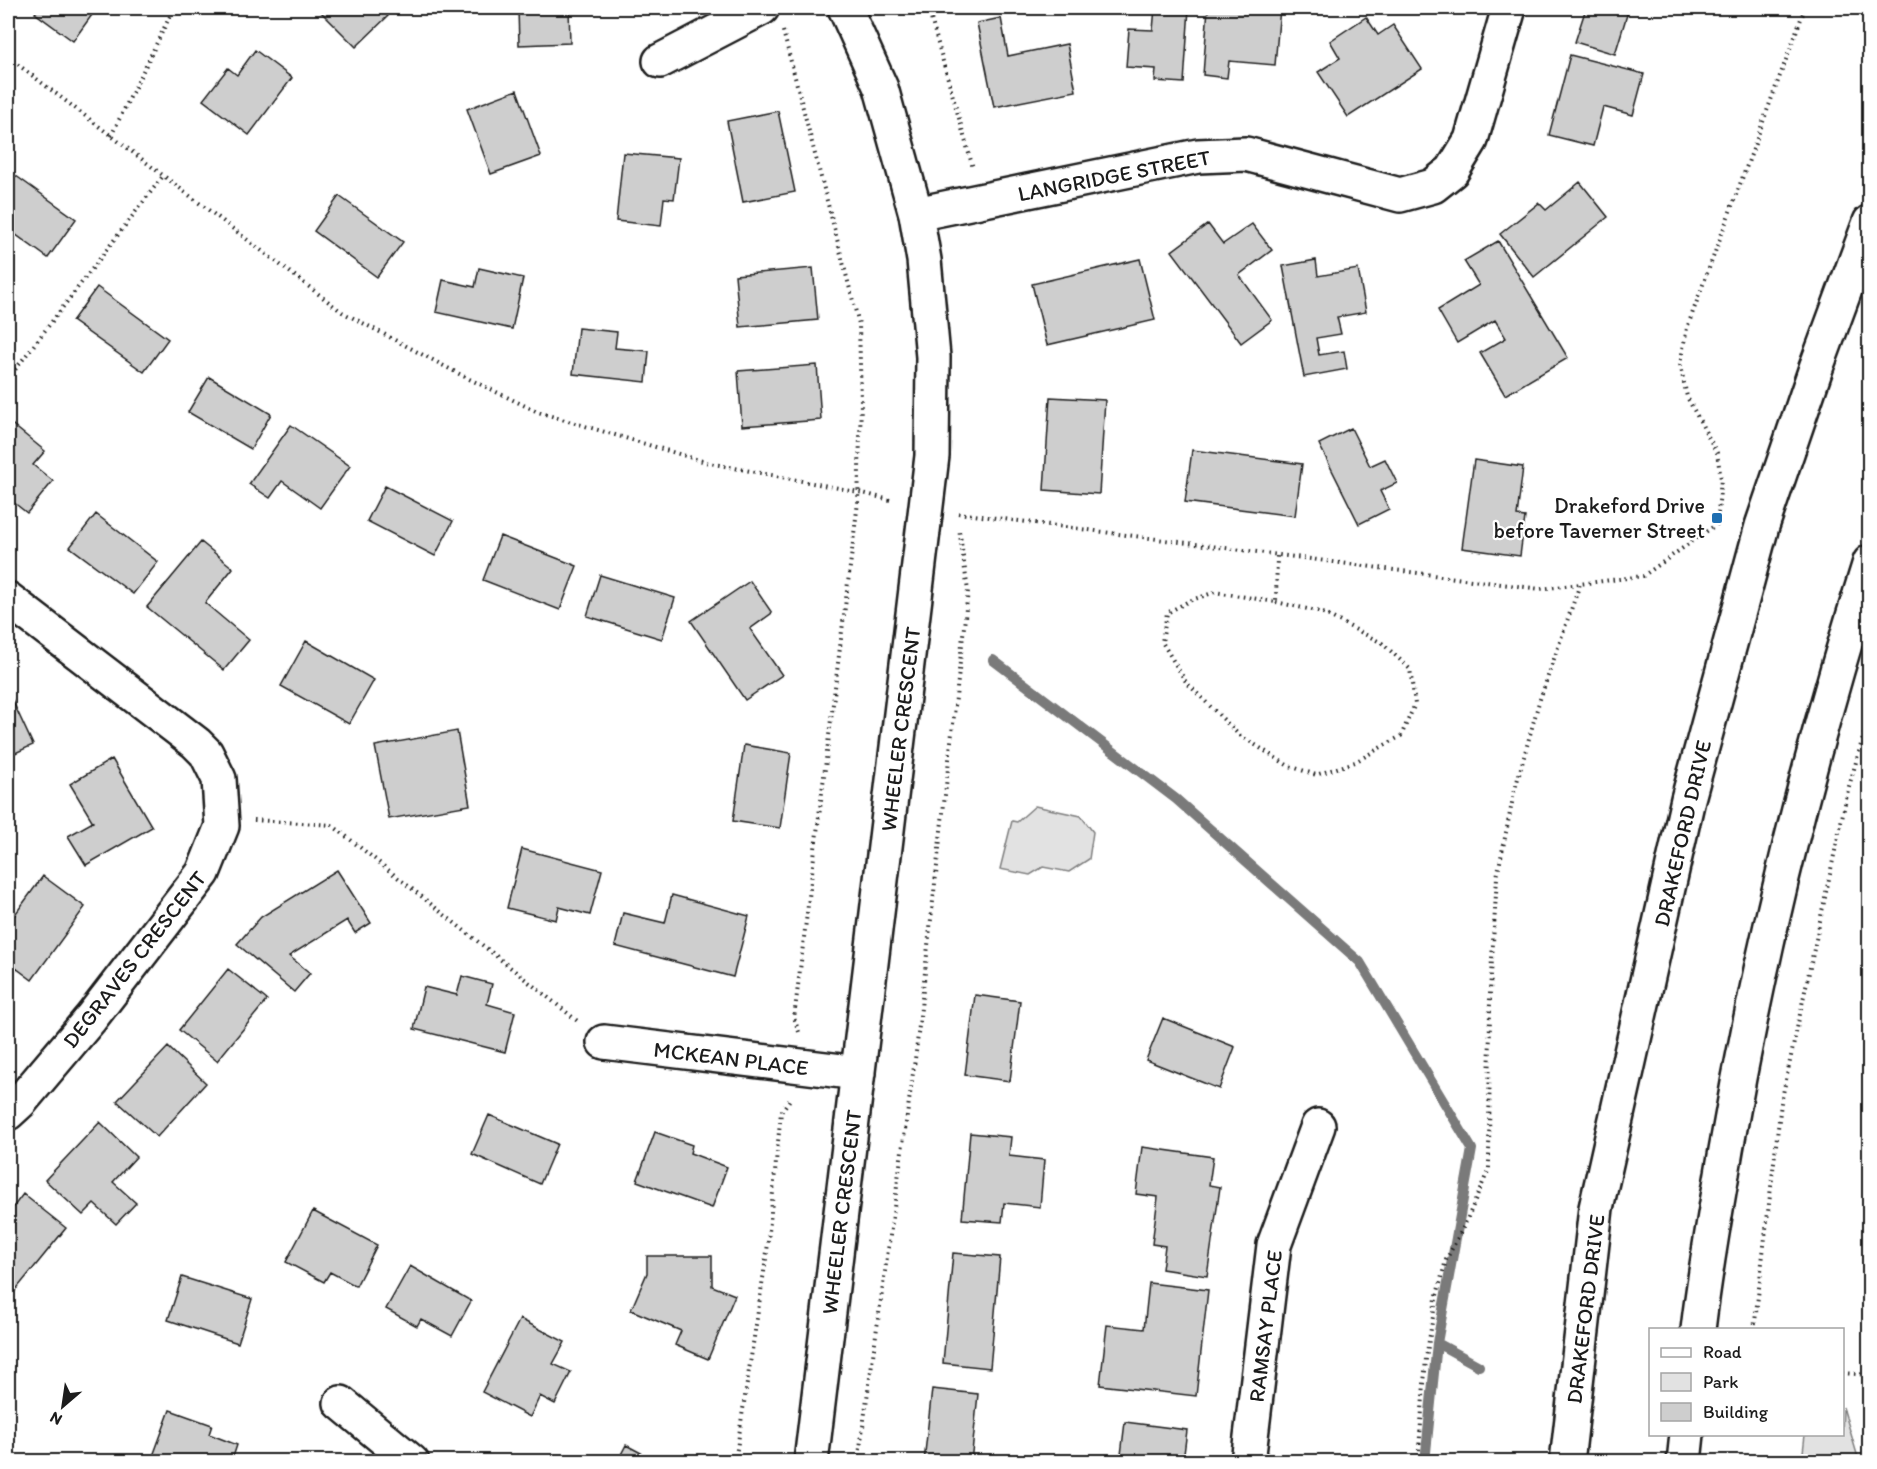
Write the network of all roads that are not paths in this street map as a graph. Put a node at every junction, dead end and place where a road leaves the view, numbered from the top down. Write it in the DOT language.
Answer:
graph roads {
  1 [pos="845,8"];
  2 [pos="1509,8"];
  3 [pos="772,17"];
  4 [pos="660,61"];
  5 [pos="916,214"];
  6 [pos="1869,222"];
  7 [pos="1869,562"];
  8 [pos="8,599"];
  9 [pos="604,1042"];
  10 [pos="858,1074"];
  11 [pos="8,1113"];
  12 [pos="1318,1126"];
  13 [pos="1698,1328"];
  14 [pos="341,1403"];
  15 [pos="1687,1436"];
  16 [pos="412,1461"];
  17 [pos="811,1461"];
  18 [pos="1248,1461"];
  19 [pos="1567,1461"];
  20 [pos="1684,1461"];
  1 -- 5 [label="main road, WHEELER CRESCENT"];
  2 -- 5 [label="main road, LANGRIDGE STREET"];
  3 -- 4 [label="main road"];
  5 -- 10 [label="main road, WHEELER CRESCENT"];
  6 -- 19 [label="main road, DRAKEFORD DRIVE"];
  7 -- 13 [label="main road"];
  8 -- 11 [label="main road, DEGRAVES CRESCENT"];
  9 -- 10 [label="main road, MCKEAN PLACE"];
  10 -- 17 [label="main road, WHEELER CRESCENT"];
  12 -- 18 [label="main road, RAMSAY PLACE"];
  14 -- 16 [label="main road"];
  15 -- 20 [label="main road"];
}
